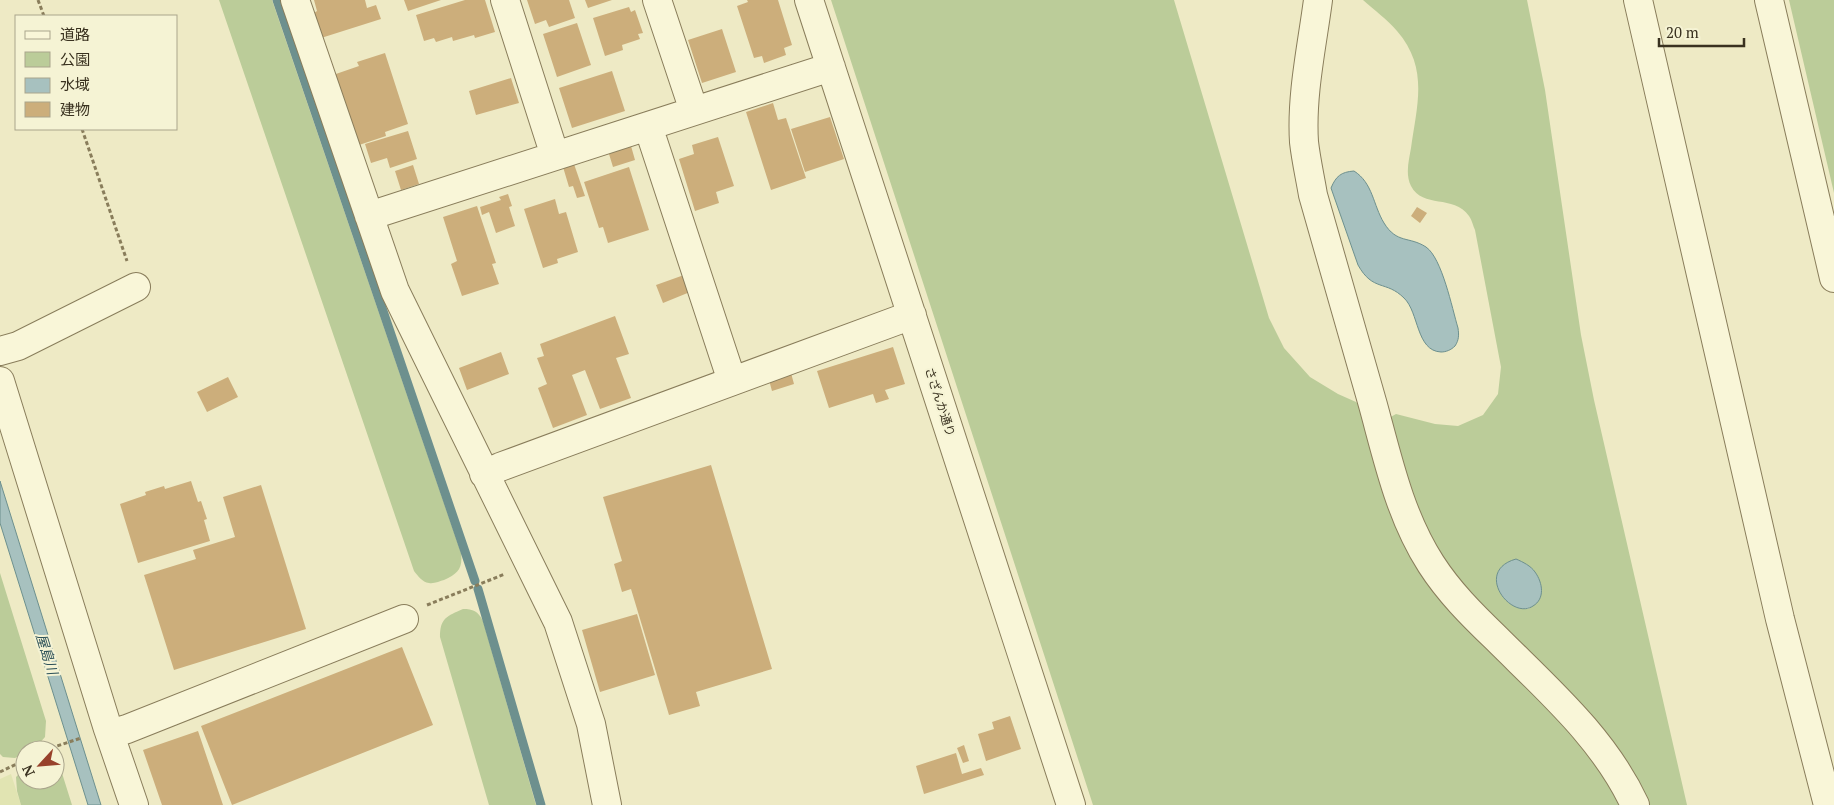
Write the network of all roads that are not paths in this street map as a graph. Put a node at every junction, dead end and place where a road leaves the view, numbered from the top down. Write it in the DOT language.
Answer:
graph roads {
  1 [pos="295,0"];
  2 [pos="505,0"];
  3 [pos="658,0"];
  4 [pos="809,0"];
  5 [pos="1318,0"];
  6 [pos="1638,0"];
  7 [pos="1770,0"];
  8 [pos="831,66"];
  9 [pos="694,111"];
  10 [pos="648,126"];
  11 [pos="556,156"];
  12 [pos="369,216"];
  13 [pos="1834,278"];
  14 [pos="136,287"];
  15 [pos="912,315"];
  16 [pos="0,351"];
  17 [pos="732,380"];
  18 [pos="0,381"];
  19 [pos="484,474"];
  20 [pos="404,619"];
  21 [pos="110,734"];
  22 [pos="134,805"];
  23 [pos="607,805"];
  24 [pos="1071,805"];
  25 [pos="1635,805"];
  26 [pos="1828,805"];
  1 -- 12 [label="street"];
  2 -- 11 [label="street"];
  3 -- 9 [label="street"];
  4 -- 8 [label="street, さざんか通り"];
  5 -- 25 [label="street"];
  6 -- 26 [label="street"];
  7 -- 13 [label="street"];
  8 -- 9 [label="street"];
  8 -- 15 [label="street, さざんか通り"];
  9 -- 10 [label="street"];
  10 -- 11 [label="street"];
  10 -- 17 [label="street"];
  11 -- 12 [label="street"];
  12 -- 19 [label="street"];
  14 -- 16 [label="street"];
  15 -- 17 [label="street"];
  15 -- 24 [label="street, さざんか通り"];
  17 -- 19 [label="street"];
  18 -- 21 [label="street"];
  19 -- 23 [label="street"];
  20 -- 21 [label="street"];
  21 -- 22 [label="street"];
}
